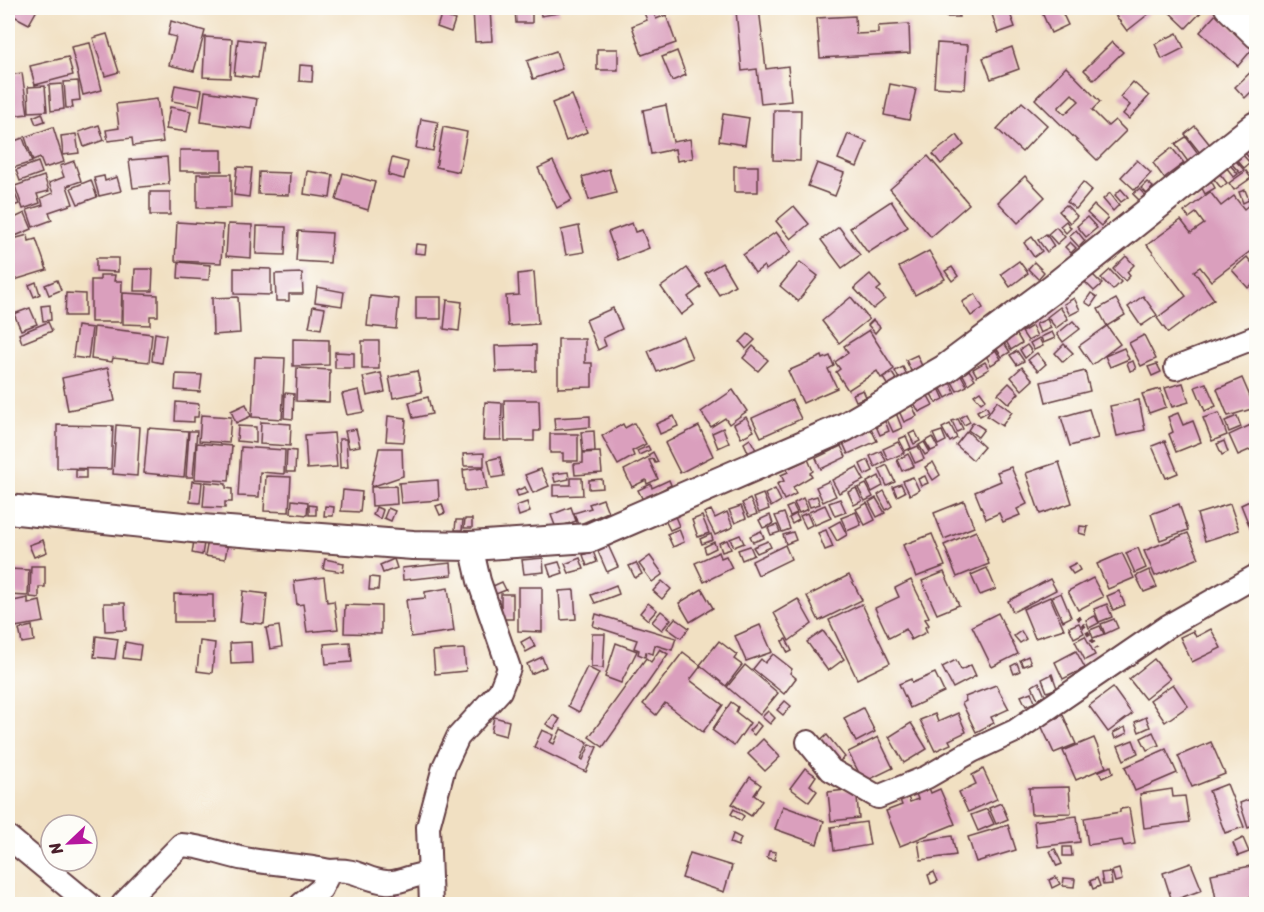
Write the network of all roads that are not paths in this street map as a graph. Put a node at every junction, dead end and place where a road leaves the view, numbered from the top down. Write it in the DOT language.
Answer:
graph roads {
  1 [pos="1226,8"];
  2 [pos="1257,37"];
  3 [pos="1257,126"];
  4 [pos="1257,337"];
  5 [pos="1176,368"];
  6 [pos="8,509"];
  7 [pos="471,546"];
  8 [pos="1257,576"];
  9 [pos="808,742"];
  10 [pos="8,837"];
  11 [pos="330,871"];
  12 [pos="428,874"];
  13 [pos="88,904"];
  14 [pos="123,904"];
  15 [pos="302,904"];
  16 [pos="431,904"];
  1 -- 2 [label="street"];
  3 -- 7 [label="street"];
  4 -- 5 [label="street"];
  6 -- 7 [label="street"];
  7 -- 12 [label="street"];
  8 -- 9 [label="street"];
  10 -- 13 [label="street"];
  11 -- 12 [label="street"];
  11 -- 14 [label="street"];
  11 -- 15 [label="street"];
  12 -- 16 [label="street"];
}
